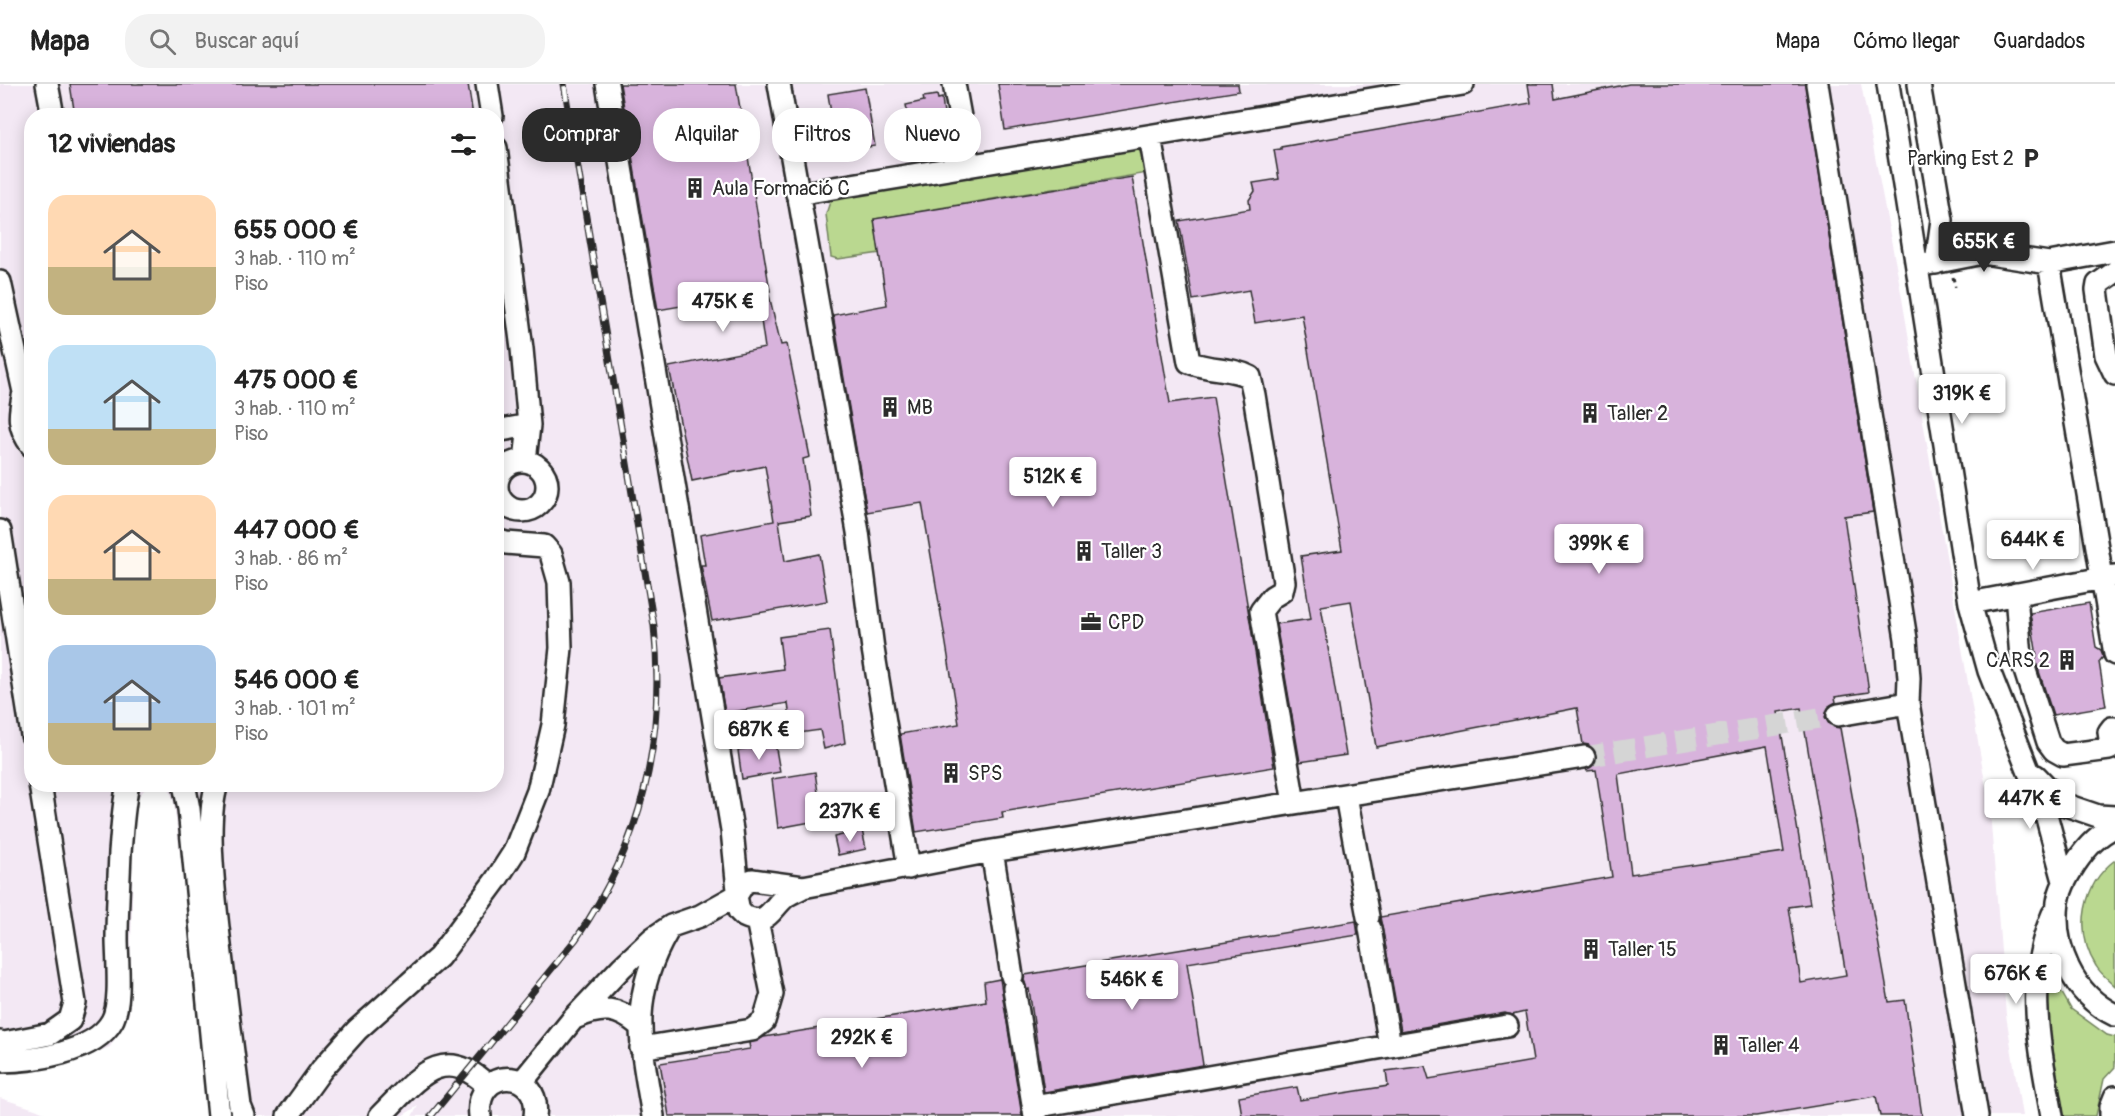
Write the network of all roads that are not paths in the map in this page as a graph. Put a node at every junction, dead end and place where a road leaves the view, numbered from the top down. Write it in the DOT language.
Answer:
graph roads {
  1 [pos="47,84"];
  2 [pos="487,84"];
  3 [pos="607,84"];
  4 [pos="779,84"];
  5 [pos="954,84"];
  6 [pos="1463,84"];
  7 [pos="1817,84"];
  8 [pos="1888,84"];
  9 [pos="1920,84"];
  10 [pos="52,108"];
  11 [pos="491,108"];
  12 [pos="1150,136"];
  13 [pos="969,166"];
  14 [pos="797,194"];
  15 [pos="504,210"];
  16 [pos="2115,251"];
  17 [pos="2049,263"];
  18 [pos="1927,264"];
  19 [pos="2115,272"];
  20 [pos="0,282"];
  21 [pos="2115,374"];
  22 [pos="24,382"];
  23 [pos="24,404"];
  24 [pos="529,425"];
  25 [pos="504,430"];
  26 [pos="24,436"];
  27 [pos="525,461"];
  28 [pos="0,531"];
  29 [pos="504,542"];
  30 [pos="2109,577"];
  31 [pos="2016,594"];
  32 [pos="1970,603"];
  33 [pos="2115,654"];
  34 [pos="24,684"];
  35 [pos="1908,703"];
  36 [pos="1838,715"];
  37 [pos="2115,728"];
  38 [pos="1584,757"];
  39 [pos="2029,769"];
  40 [pos="41,792"];
  41 [pos="122,792"];
  42 [pos="188,792"];
  43 [pos="216,792"];
  44 [pos="1346,796"];
  45 [pos="1294,803"];
  46 [pos="2115,817"];
  47 [pos="2115,827"];
  48 [pos="992,851"];
  49 [pos="909,868"];
  50 [pos="2064,881"];
  51 [pos="803,887"];
  52 [pos="749,897"];
  53 [pos="2058,902"];
  54 [pos="670,926"];
  55 [pos="2115,1015"];
  56 [pos="573,1019"];
  57 [pos="639,1024"];
  58 [pos="1507,1026"];
  59 [pos="0,1042"];
  60 [pos="1390,1046"];
  61 [pos="641,1048"];
  62 [pos="0,1061"];
  63 [pos="522,1082"];
  64 [pos="2115,1097"];
  65 [pos="480,1106"];
  66 [pos="1034,1111"];
  67 [pos="219,1116"];
  68 [pos="244,1116"];
  69 [pos="288,1116"];
  70 [pos="380,1116"];
  71 [pos="535,1116"];
  72 [pos="653,1116"];
  73 [pos="1977,1116"];
  74 [pos="2052,1116"];
  75 [pos="2111,1116"];
  1 -- 10 [label="street"];
  2 -- 11 [label="street"];
  3 -- 52 [label="street"];
  4 -- 14 [label="street"];
  5 -- 13 [label="street"];
  6 -- 12 [label="street"];
  7 -- 35 [label="street"];
  8 -- 18 [label="street"];
  9 -- 18 [label="street"];
  12 -- 13 [label="street"];
  12 -- 45 [label="street"];
  13 -- 14 [label="street"];
  14 -- 49 [label="street"];
  15 -- 24 [label="street"];
  16 -- 17 [label="street"];
  17 -- 18 [label="street"];
  17 -- 30 [label="street"];
  18 -- 32 [label="street"];
  19 -- 21 [label="street"];
  20 -- 22 [label="street"];
  23 -- 26 [label="street"];
  24 -- 25 [label="street"];
  24 -- 27 [label="street"];
  28 -- 34 [label="street"];
  29 -- 69 [label="street"];
  30 -- 31 [label="street"];
  30 -- 33 [label="street"];
  31 -- 32 [label="street"];
  31 -- 37 [label="street"];
  32 -- 39 [label="street"];
  35 -- 36 [label="street"];
  35 -- 73 [label="street"];
  38 -- 44 [label="street"];
  39 -- 46 [label="street"];
  39 -- 50 [label="street"];
  40 -- 59 [label="street"];
  41 -- 62 [label="street"];
  42 -- 67 [label="street"];
  43 -- 68 [label="street"];
  44 -- 45 [label="street"];
  44 -- 60 [label="street"];
  45 -- 48 [label="street"];
  47 -- 50 [label="street"];
  48 -- 49 [label="street"];
  48 -- 66 [label="street"];
  49 -- 51 [label="street"];
  50 -- 53 [label="street"];
  51 -- 52 [label="street"];
  51 -- 52 [label="street"];
  52 -- 54 [label="street"];
  52 -- 61 [label="street"];
  53 -- 55 [label="street"];
  53 -- 74 [label="street"];
  54 -- 56 [label="street"];
  54 -- 57 [label="street"];
  56 -- 57 [label="street"];
  56 -- 63 [label="street"];
  57 -- 61 [label="street"];
  58 -- 60 [label="street"];
  60 -- 66 [label="street"];
  61 -- 72 [label="street"];
  63 -- 65 [label="street"];
  63 -- 71 [label="street"];
  64 -- 75 [label="street"];
  65 -- 70 [label="street"];
}
